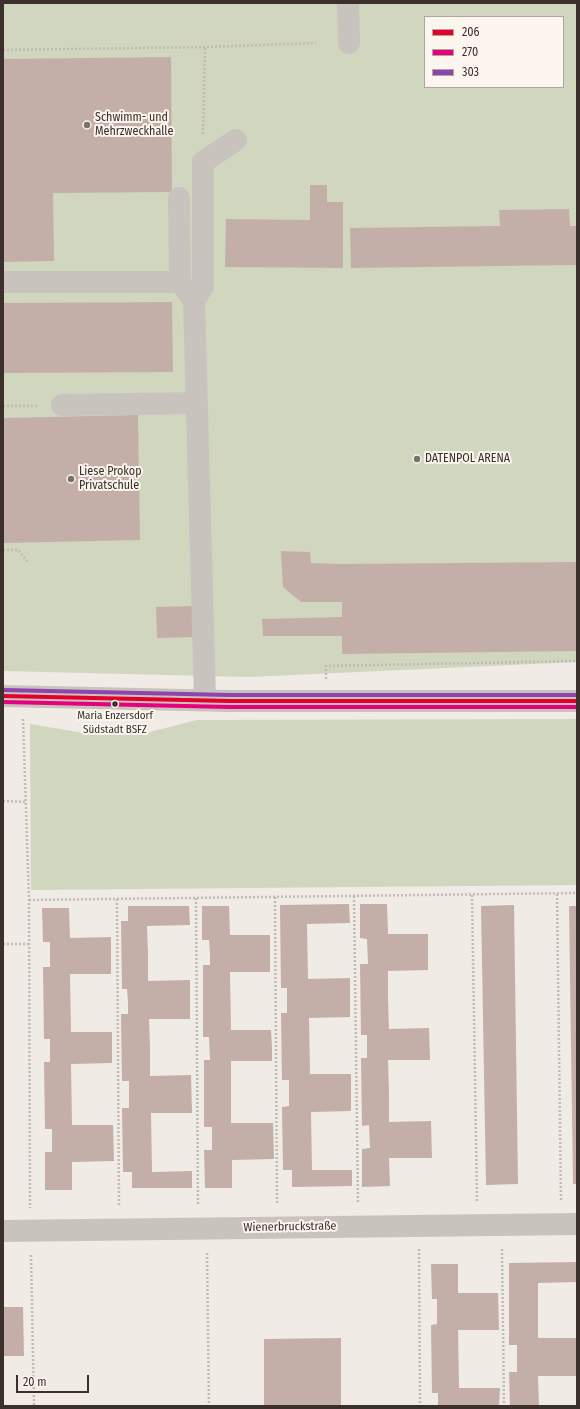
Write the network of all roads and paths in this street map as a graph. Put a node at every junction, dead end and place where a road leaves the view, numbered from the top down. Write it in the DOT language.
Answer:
graph roads {
  1 [pos="348,3"];
  2 [pos="316,43"];
  3 [pos="349,43"];
  4 [pos="205,47"];
  5 [pos="3,50"];
  6 [pos="236,140"];
  7 [pos="203,162"];
  8 [pos="179,198"];
  9 [pos="3,282"];
  10 [pos="180,282"];
  11 [pos="194,301"];
  12 [pos="197,403"];
  13 [pos="62,405"];
  14 [pos="3,406"];
  15 [pos="3,550"];
  16 [pos="28,562"];
  17 [pos="577,661"];
  18 [pos="13,696"];
  19 [pos="205,700"];
  20 [pos="326,701"];
  21 [pos="577,701"];
  22 [pos="3,802"];
  23 [pos="26,802"];
  24 [pos="577,893"];
  25 [pos="557,894"];
  26 [pos="472,895"];
  27 [pos="354,896"];
  28 [pos="275,897"];
  29 [pos="196,898"];
  30 [pos="116,899"];
  31 [pos="29,900"];
  32 [pos="3,944"];
  33 [pos="29,944"];
  34 [pos="569,1224"];
  35 [pos="418,1225"];
  36 [pos="502,1225"];
  37 [pos="358,1226"];
  38 [pos="477,1226"];
  39 [pos="278,1227"];
  40 [pos="203,1228"];
  41 [pos="120,1230"];
  42 [pos="3,1231"];
  43 [pos="30,1231"];
  44 [pos="34,1406"];
  45 [pos="209,1406"];
  46 [pos="420,1406"];
  47 [pos="504,1406"];
  1 -- 3 [label="street"];
  2 -- 4 [label="path"];
  4 -- 5 [label="path"];
  4 -- 7 [label="path"];
  6 -- 7 [label="street"];
  7 -- 11 [label="street"];
  8 -- 10 [label="street"];
  9 -- 10 [label="street"];
  10 -- 11 [label="street"];
  11 -- 12 [label="street"];
  12 -- 13 [label="street"];
  12 -- 19 [label="street"];
  13 -- 14 [label="path"];
  15 -- 16 [label="path"];
  17 -- 20 [label="path"];
  18 -- 19 [label="street"];
  18 -- 23 [label="path"];
  19 -- 20 [label="street"];
  20 -- 21 [label="street"];
  22 -- 23 [label="path"];
  23 -- 31 [label="path"];
  24 -- 25 [label="path"];
  25 -- 26 [label="path"];
  25 -- 34 [label="path"];
  26 -- 27 [label="path"];
  26 -- 38 [label="path"];
  27 -- 28 [label="path"];
  27 -- 37 [label="path"];
  28 -- 29 [label="path"];
  28 -- 39 [label="path"];
  29 -- 30 [label="path"];
  29 -- 40 [label="path"];
  30 -- 31 [label="path"];
  30 -- 41 [label="path"];
  31 -- 33 [label="path"];
  32 -- 33 [label="path"];
  33 -- 43 [label="path"];
  34 -- 36 [label="street, Wienerbruckstraße"];
  35 -- 37 [label="street, Wienerbruckstraße"];
  35 -- 38 [label="street, Wienerbruckstraße"];
  35 -- 46 [label="path"];
  36 -- 38 [label="street, Wienerbruckstraße"];
  36 -- 47 [label="path"];
  37 -- 39 [label="street, Wienerbruckstraße"];
  39 -- 40 [label="street, Wienerbruckstraße"];
  40 -- 41 [label="street, Wienerbruckstraße"];
  40 -- 45 [label="path"];
  41 -- 43 [label="street, Wienerbruckstraße"];
  42 -- 43 [label="street, Wienerbruckstraße"];
  43 -- 44 [label="path"];
}
